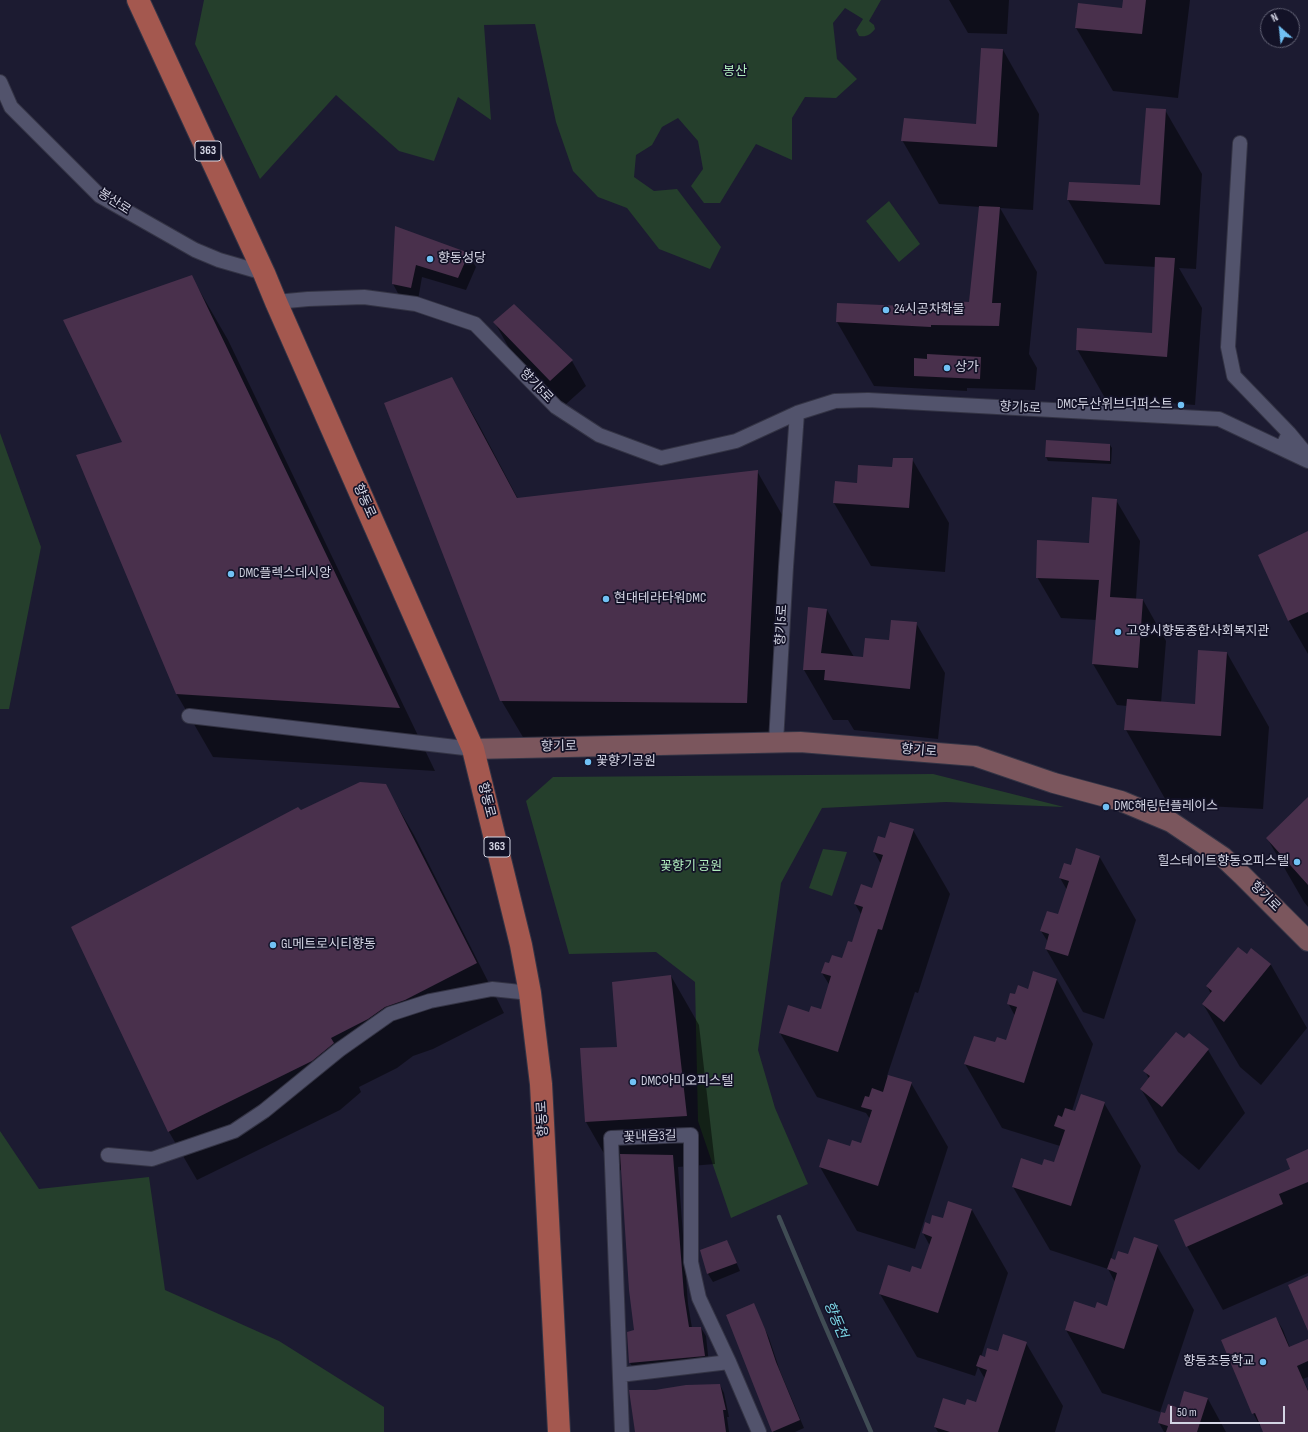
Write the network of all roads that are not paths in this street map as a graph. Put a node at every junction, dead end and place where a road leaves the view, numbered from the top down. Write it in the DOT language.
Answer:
graph roads {
  1 [pos="138,0"];
  2 [pos="0,82"];
  3 [pos="1240,143"];
  4 [pos="264,274"];
  5 [pos="276,302"];
  6 [pos="796,413"];
  7 [pos="1289,433"];
  8 [pos="1282,448"];
  9 [pos="1308,456"];
  10 [pos="1308,461"];
  11 [pos="189,716"];
  12 [pos="776,742"];
  13 [pos="473,749"];
  14 [pos="1308,941"];
  15 [pos="530,993"];
  16 [pos="108,1154"];
  17 [pos="729,1362"];
  18 [pos="620,1374"];
  19 [pos="559,1432"];
  20 [pos="622,1432"];
  21 [pos="759,1432"];
  1 -- 4 [label="main road, 363"];
  2 -- 4 [label="street, 봉산로"];
  3 -- 7 [label="street"];
  4 -- 5 [label="main road, 363"];
  5 -- 6 [label="street, 향기5로"];
  5 -- 13 [label="main road, 향동로 / 363"];
  6 -- 8 [label="street, 향기5로"];
  6 -- 12 [label="street, 향기5로"];
  7 -- 8 [label="street"];
  7 -- 9 [label="street"];
  8 -- 10 [label="street, 향기5로"];
  11 -- 13 [label="street"];
  12 -- 13 [label="main road, 향기로"];
  12 -- 14 [label="main road, 향기로"];
  13 -- 15 [label="main road, 향동로 / 363"];
  15 -- 16 [label="street"];
  15 -- 19 [label="main road, 향동로 / 363"];
  17 -- 18 [label="street"];
  17 -- 18 [label="street, 꽃내음3길"];
  17 -- 21 [label="street, 꽃내음3길"];
  18 -- 20 [label="street, 꽃내음3길"];
}
